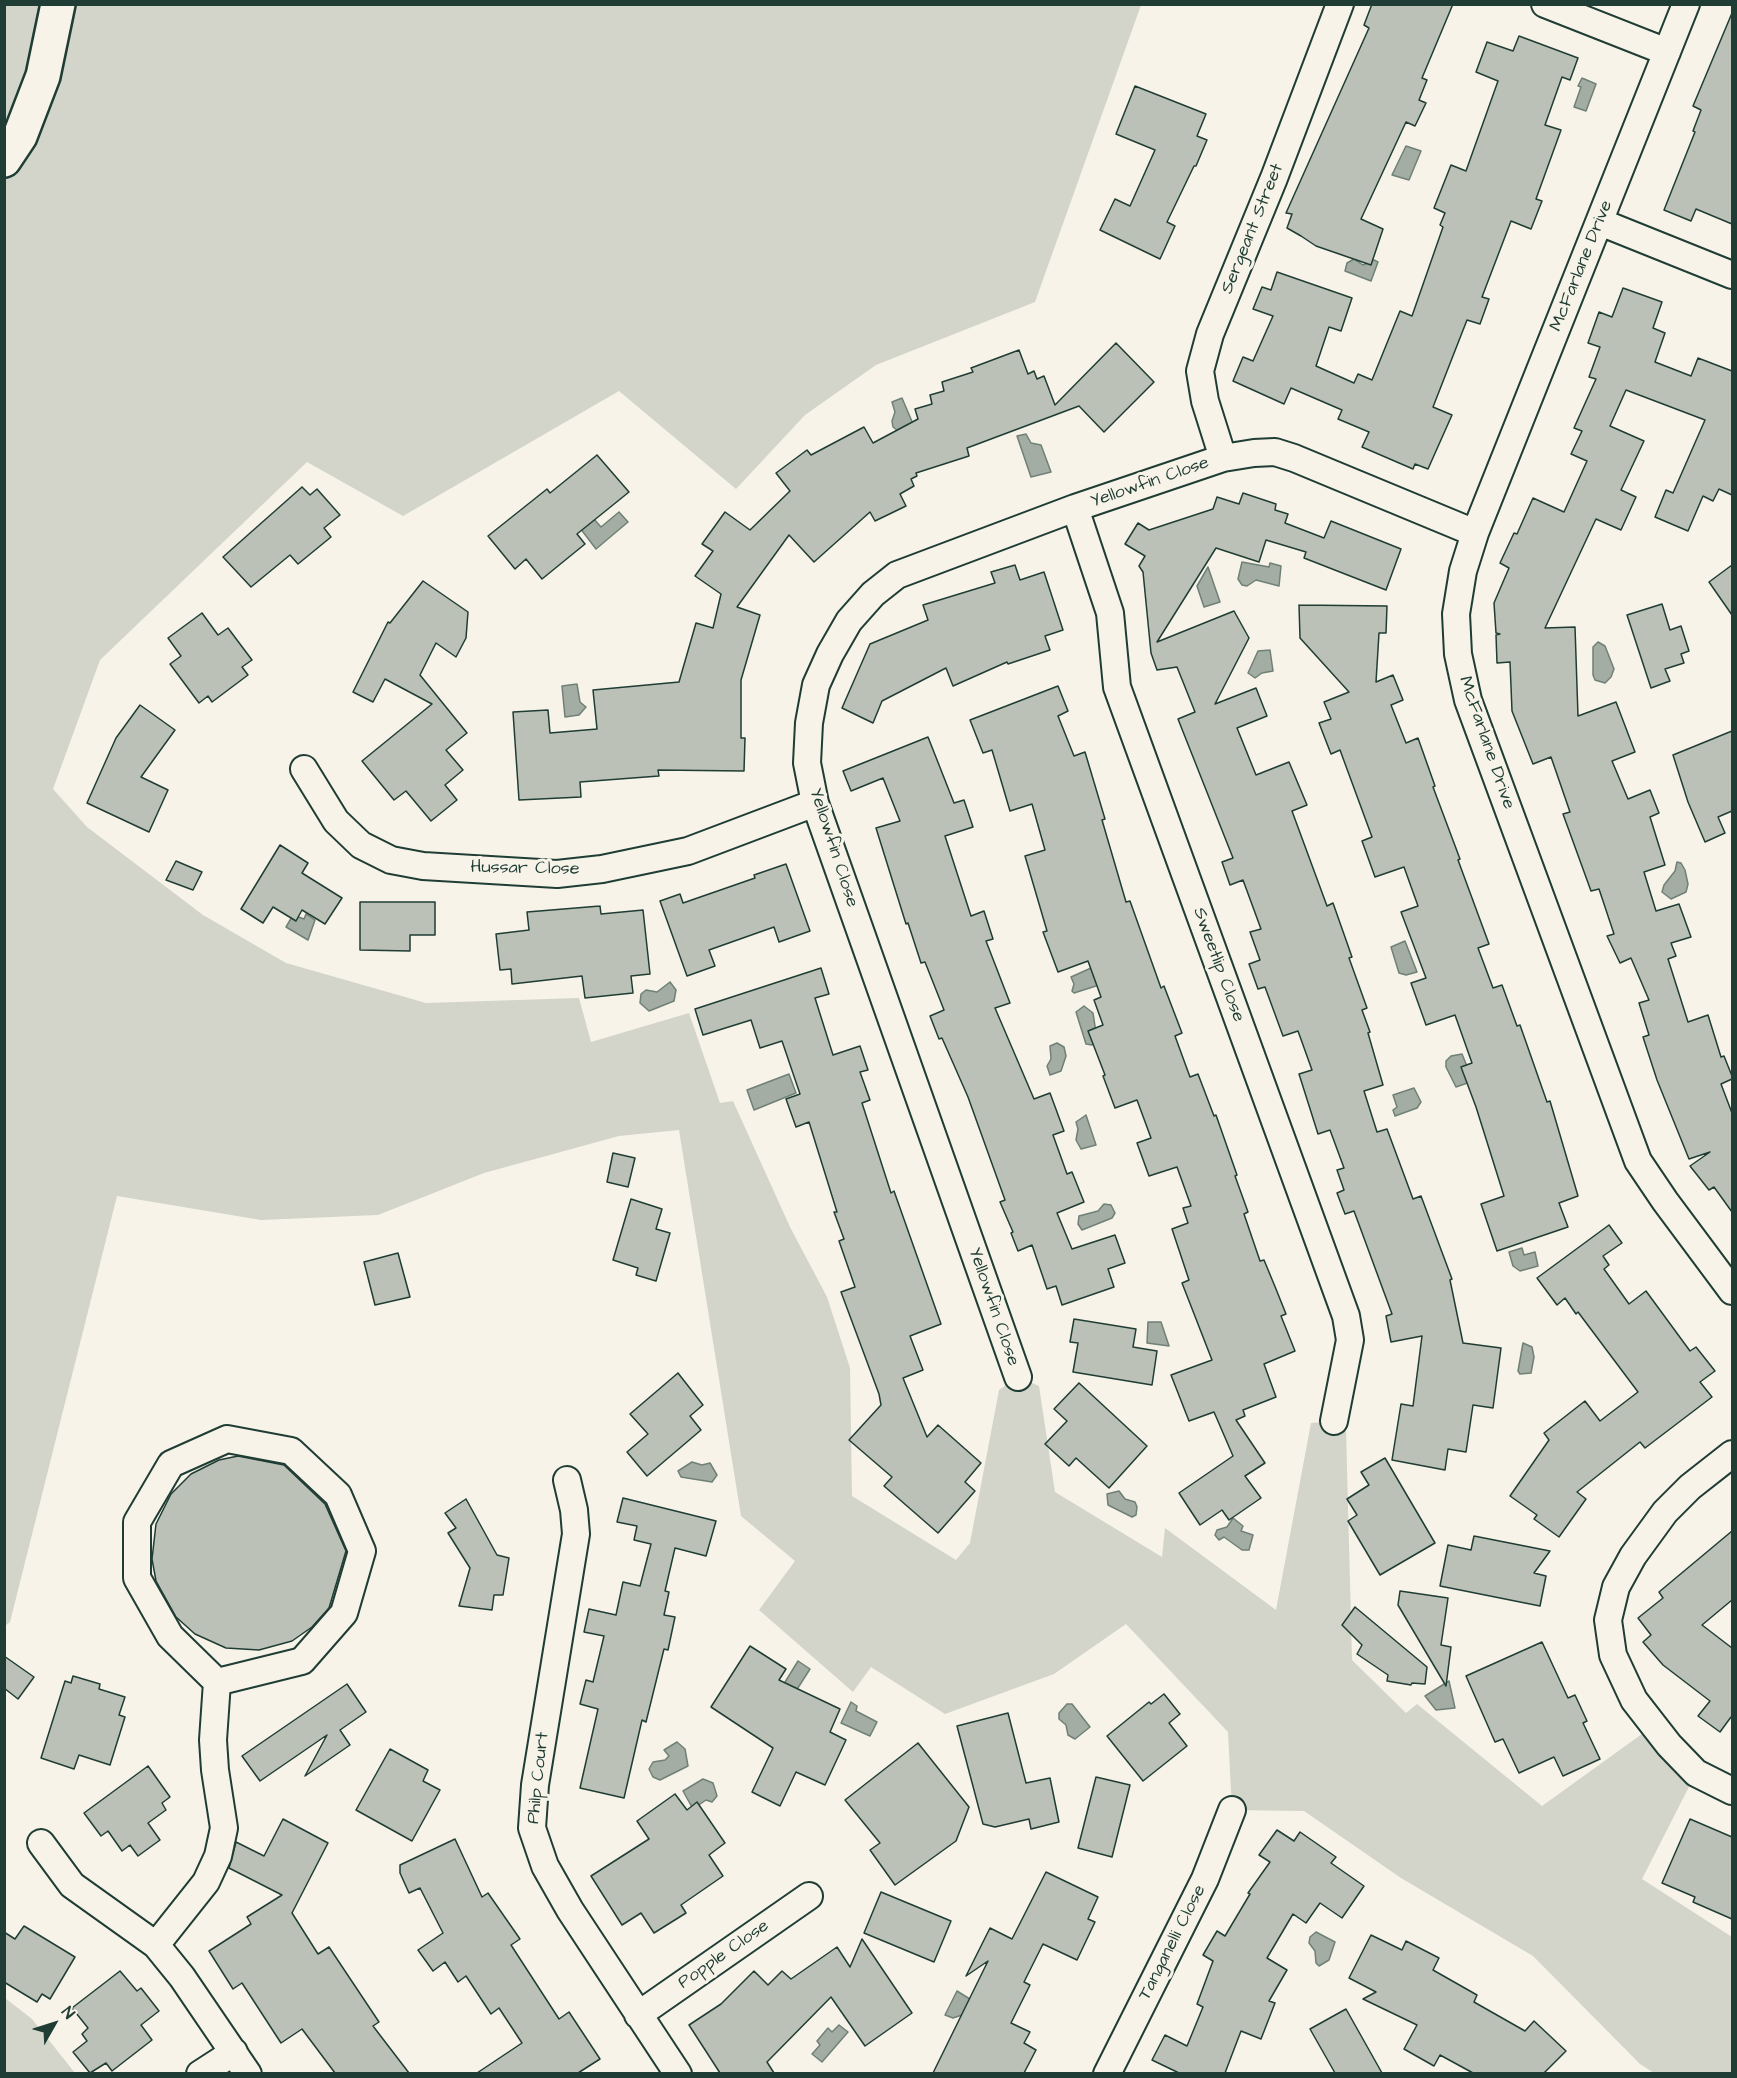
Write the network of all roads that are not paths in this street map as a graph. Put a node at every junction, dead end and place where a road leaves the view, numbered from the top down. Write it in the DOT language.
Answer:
graph roads {
  1 [pos="58,4"];
  2 [pos="1340,4"];
  3 [pos="1545,4"];
  4 [pos="1686,4"];
  5 [pos="1667,52"];
  6 [pos="4,160"];
  7 [pos="1599,222"];
  8 [pos="1732,275"];
  9 [pos="1223,458"];
  10 [pos="1075,508"];
  11 [pos="1475,533"];
  12 [pos="304,769"];
  13 [pos="815,803"];
  14 [pos="1732,1291"];
  15 [pos="1018,1377"];
  16 [pos="1334,1421"];
  17 [pos="1732,1454"];
  18 [pos="567,1480"];
  19 [pos="217,1682"];
  20 [pos="1732,1791"];
  21 [pos="1232,1810"];
  22 [pos="41,1843"];
  23 [pos="809,1896"];
  24 [pos="156,1945"];
  25 [pos="638,2015"];
  26 [pos="234,2052"];
  27 [pos="200,2073"];
  28 [pos="248,2073"];
  29 [pos="678,2073"];
  30 [pos="1107,2073"];
  1 -- 6 [label="street"];
  2 -- 9 [label="street, Sergeant Street"];
  3 -- 5 [label="street"];
  4 -- 5 [label="street, McFarlane Drive"];
  5 -- 7 [label="street, McFarlane Drive"];
  7 -- 8 [label="street"];
  7 -- 11 [label="street, McFarlane Drive"];
  9 -- 10 [label="street, Yellowfin Close"];
  9 -- 11 [label="street, Yellowfin Close"];
  10 -- 13 [label="street, Yellowfin Close"];
  10 -- 16 [label="street, Sweetlip Close"];
  11 -- 14 [label="street, McFarlane Drive"];
  12 -- 13 [label="street, Hussar Close"];
  13 -- 15 [label="street, Yellowfin Close"];
  17 -- 20 [label="street"];
  18 -- 25 [label="street, Philp Court"];
  19 -- 19 [label="street"];
  19 -- 24 [label="street"];
  21 -- 30 [label="street, Tanganelli Close"];
  22 -- 24 [label="street"];
  23 -- 25 [label="street, Popple Close"];
  24 -- 26 [label="street"];
  25 -- 29 [label="street, Philp Court"];
  26 -- 27 [label="street"];
  26 -- 28 [label="street"];
}
